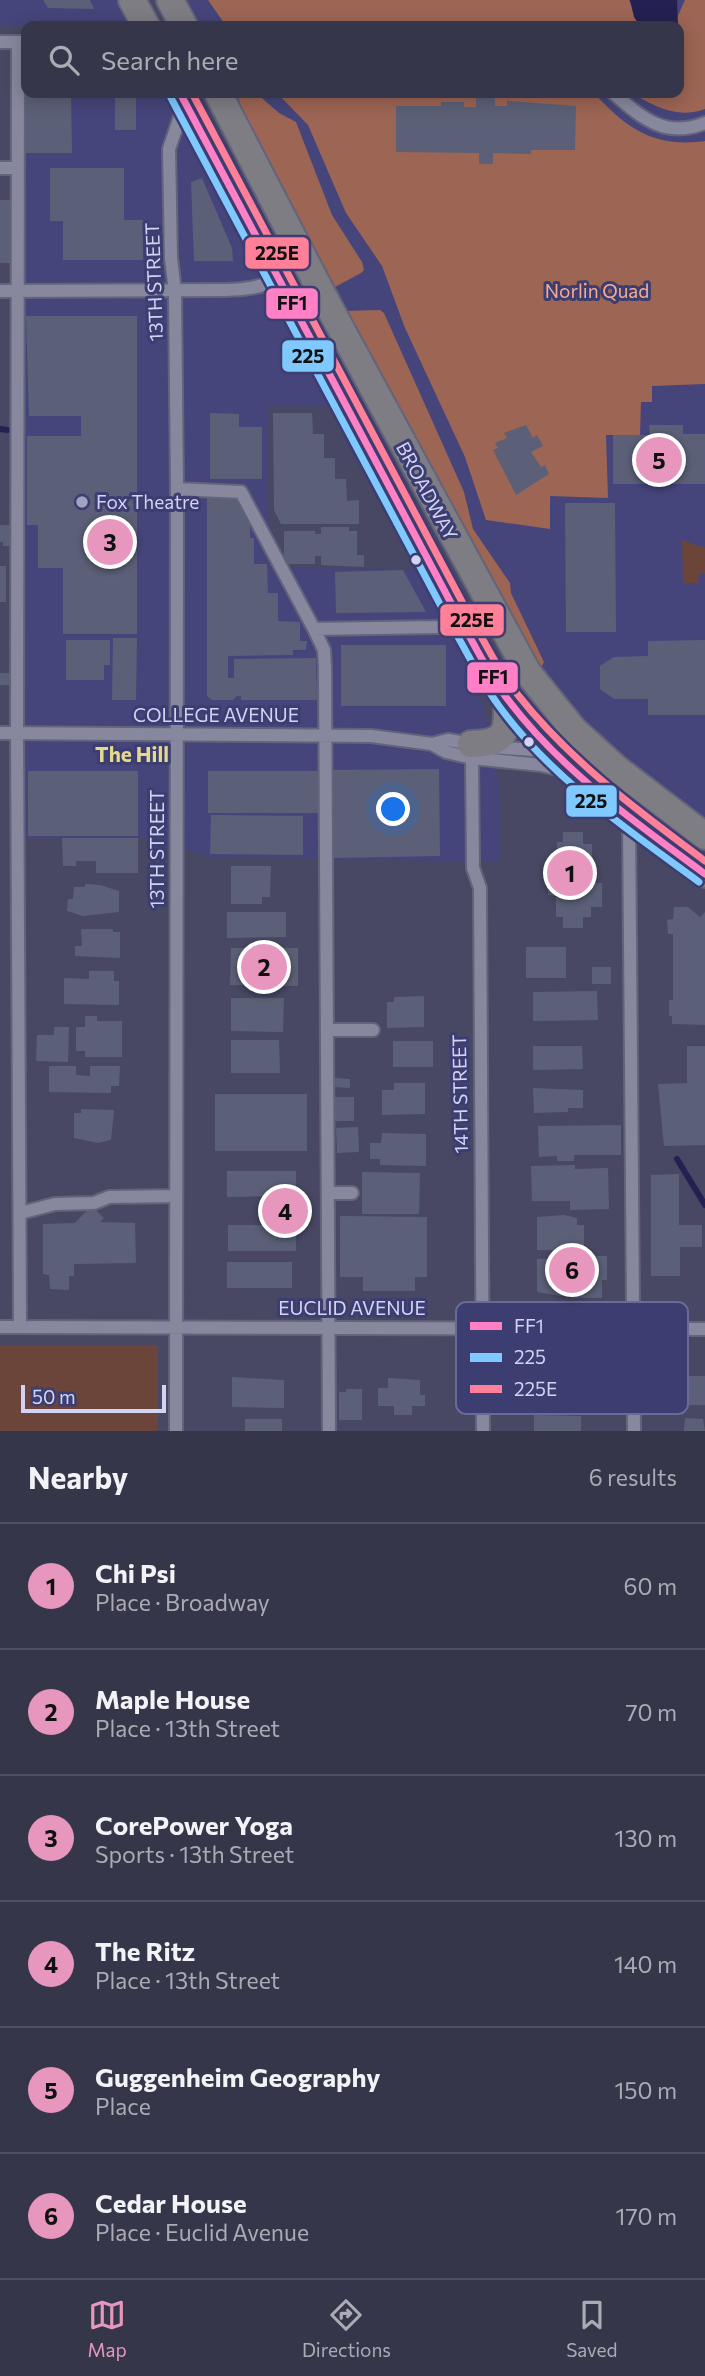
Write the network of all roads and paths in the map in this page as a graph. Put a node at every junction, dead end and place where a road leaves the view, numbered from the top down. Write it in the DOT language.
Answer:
graph roads {
  1 [pos="132,0"];
  2 [pos="170,0"];
  3 [pos="143,21"];
  4 [pos="181,21"];
  5 [pos="0,42"];
  6 [pos="21,42"];
  7 [pos="21,63"];
  8 [pos="183,98"];
  9 [pos="184,98"];
  10 [pos="221,98"];
  11 [pos="619,98"];
  12 [pos="705,123"];
  13 [pos="0,168"];
  14 [pos="16,168"];
  15 [pos="291,233"];
  16 [pos="278,278"];
  17 [pos="0,291"];
  18 [pos="17,291"];
  19 [pos="175,291"];
  20 [pos="177,489"];
  21 [pos="458,618"];
  22 [pos="314,629"];
  23 [pos="507,699"];
  24 [pos="0,733"];
  25 [pos="17,733"];
  26 [pos="176,734"];
  27 [pos="326,735"];
  28 [pos="471,751"];
  29 [pos="551,751"];
  30 [pos="617,769"];
  31 [pos="573,774"];
  32 [pos="629,817"];
  33 [pos="705,836"];
  34 [pos="705,874"];
  35 [pos="327,1030"];
  36 [pos="373,1030"];
  37 [pos="328,1193"];
  38 [pos="352,1193"];
  39 [pos="176,1196"];
  40 [pos="20,1213"];
  41 [pos="482,1302"];
  42 [pos="634,1302"];
  43 [pos="0,1327"];
  44 [pos="20,1327"];
  45 [pos="176,1328"];
  46 [pos="328,1328"];
  47 [pos="456,1328"];
  48 [pos="176,1431"];
  49 [pos="329,1431"];
  1 -- 3 [label="main road"];
  2 -- 4 [label="main road"];
  5 -- 6 [label="street"];
  7 -- 14 [label="street"];
  8 -- 19 [label="street, 13TH STREET"];
  9 -- 16 [label="main road, BROADWAY"];
  10 -- 15 [label="main road, BROADWAY"];
  11 -- 12 [label="street"];
  13 -- 14 [label="street"];
  14 -- 18 [label="street"];
  15 -- 16 [label="street"];
  15 -- 30 [label="main road, BROADWAY"];
  16 -- 19 [label="street"];
  16 -- 21 [label="main road, BROADWAY"];
  17 -- 18 [label="street"];
  18 -- 19 [label="street"];
  18 -- 25 [label="street"];
  19 -- 20 [label="street, 13TH STREET"];
  20 -- 22 [label="street"];
  20 -- 26 [label="street, 13TH STREET"];
  21 -- 22 [label="street"];
  21 -- 23 [label="main road, BROADWAY"];
  22 -- 27 [label="street"];
  23 -- 28 [label="main road"];
  23 -- 29 [label="main road, BROADWAY"];
  24 -- 25 [label="street, COLLEGE AVENUE"];
  25 -- 26 [label="street, COLLEGE AVENUE"];
  25 -- 40 [label="street"];
  26 -- 27 [label="street, COLLEGE AVENUE"];
  26 -- 39 [label="street, 13TH STREET"];
  27 -- 28 [label="street, COLLEGE AVENUE"];
  27 -- 35 [label="street"];
  28 -- 29 [label="street, COLLEGE AVENUE"];
  28 -- 31 [label="street, COLLEGE AVENUE"];
  28 -- 41 [label="street, 14TH STREET"];
  29 -- 30 [label="main road"];
  29 -- 31 [label="main road, BROADWAY"];
  30 -- 33 [label="main road, BROADWAY"];
  31 -- 32 [label="main road, BROADWAY"];
  32 -- 34 [label="main road, BROADWAY"];
  32 -- 42 [label="street"];
  35 -- 36 [label="street"];
  35 -- 37 [label="street"];
  37 -- 38 [label="street"];
  37 -- 46 [label="street"];
  39 -- 40 [label="street"];
  39 -- 45 [label="street, 13TH STREET"];
  40 -- 44 [label="street"];
  43 -- 44 [label="street, EUCLID AVENUE"];
  44 -- 45 [label="street, EUCLID AVENUE"];
  45 -- 46 [label="street, EUCLID AVENUE"];
  45 -- 48 [label="street, 13TH STREET"];
  46 -- 47 [label="street, EUCLID AVENUE"];
  46 -- 49 [label="street"];
}
